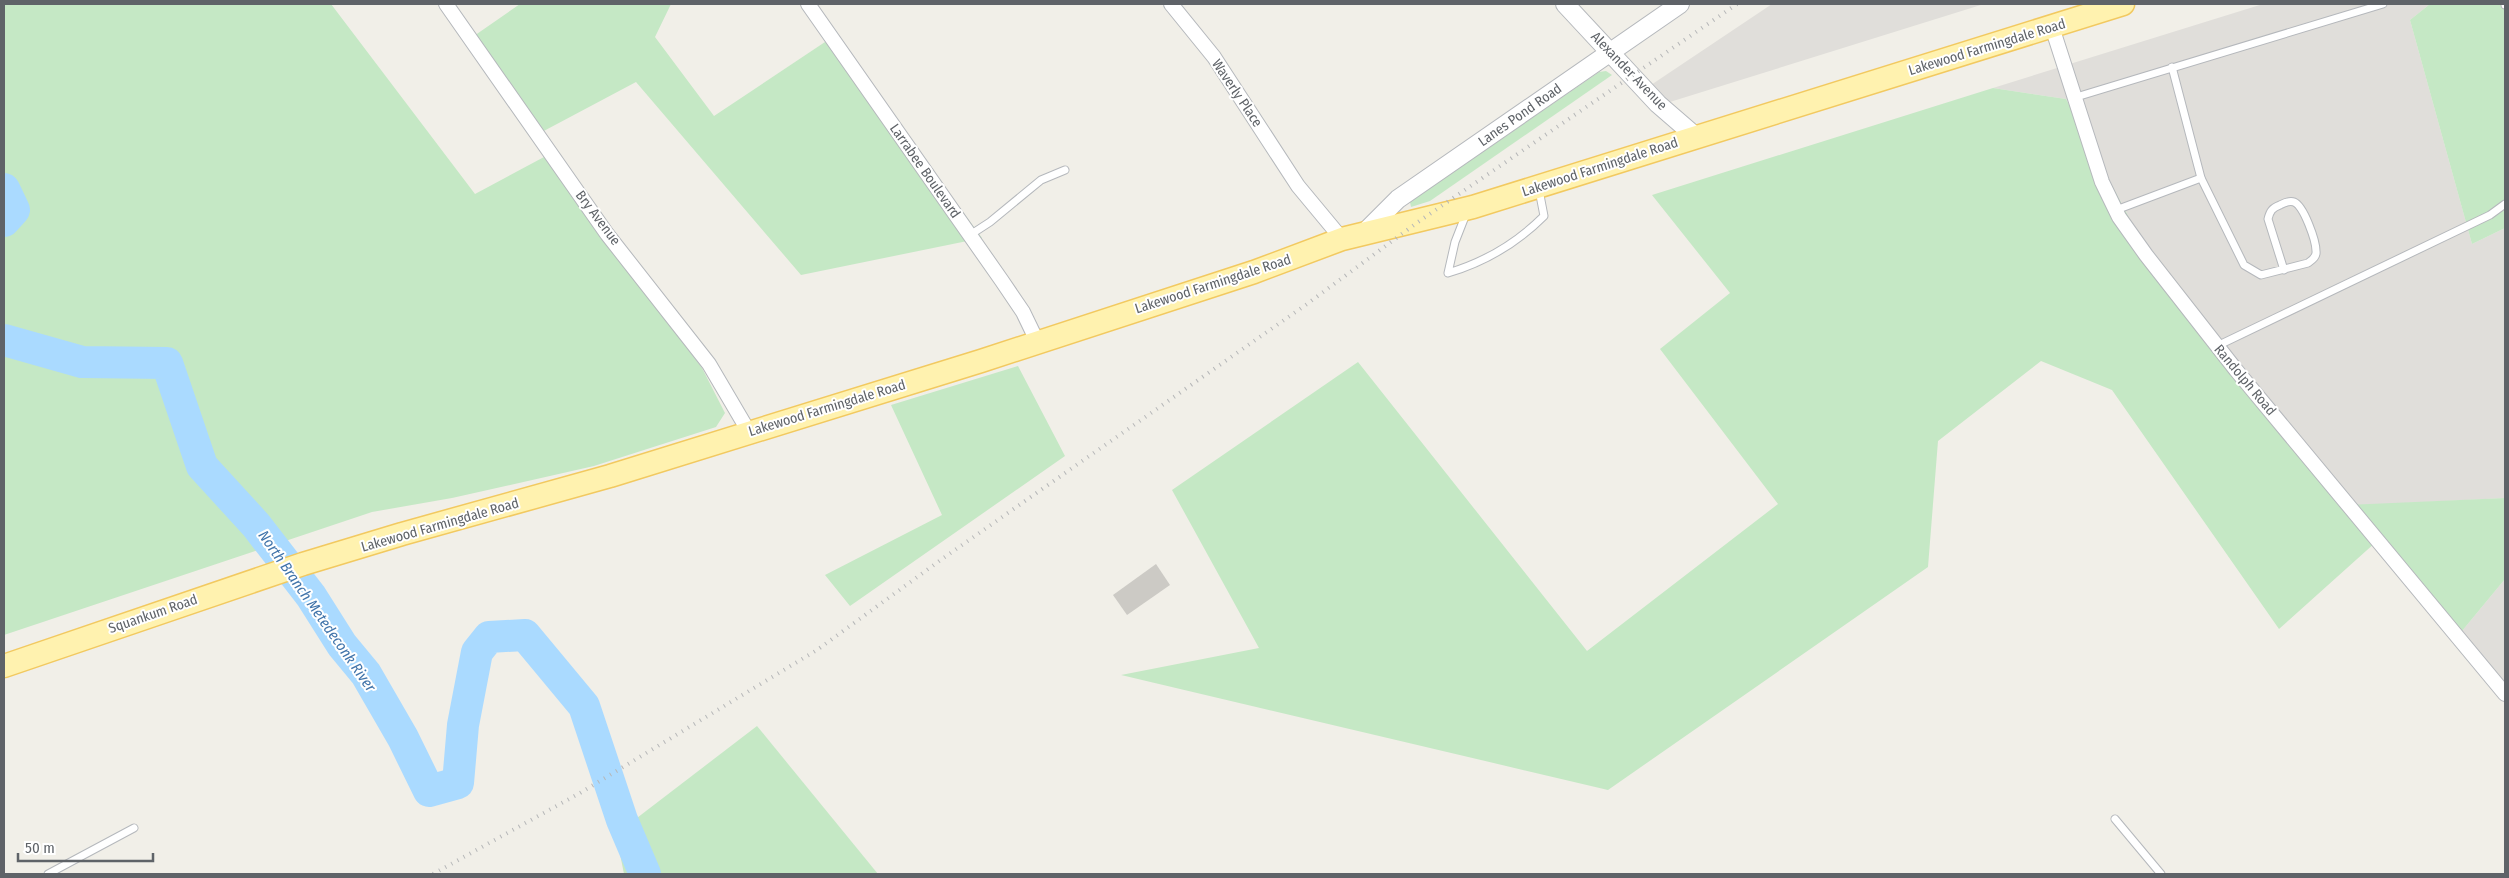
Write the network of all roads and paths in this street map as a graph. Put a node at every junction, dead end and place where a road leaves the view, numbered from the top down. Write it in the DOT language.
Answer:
graph roads {
  1 [pos="446,4"];
  2 [pos="808,4"];
  3 [pos="1171,4"];
  4 [pos="1565,4"];
  5 [pos="1680,4"];
  6 [pos="2122,4"];
  7 [pos="2383,4"];
  8 [pos="2052,27"];
  9 [pos="1610,52"];
  10 [pos="2172,67"];
  11 [pos="2073,98"];
  12 [pos="1695,136"];
  13 [pos="1065,170"];
  14 [pos="2201,178"];
  15 [pos="1538,187"];
  16 [pos="2505,204"];
  17 [pos="1468,208"];
  18 [pos="2116,210"];
  19 [pos="1365,232"];
  20 [pos="970,235"];
  21 [pos="1342,239"];
  22 [pos="2284,270"];
  23 [pos="1038,341"];
  24 [pos="2217,346"];
  25 [pos="749,432"];
  26 [pos="303,564"];
  27 [pos="4,666"];
  28 [pos="2505,694"];
  29 [pos="2116,819"];
  30 [pos="134,828"];
  31 [pos="48,874"];
  32 [pos="2161,874"];
  1 -- 25 [label="street, Bry Avenue"];
  2 -- 20 [label="street, Larrabee Boulevard"];
  3 -- 21 [label="street, Waverly Place"];
  4 -- 9 [label="street, Alexander Avenue"];
  5 -- 9 [label="street, Lanes Pond Road"];
  6 -- 8 [label="main road, Lakewood Farmingdale Road"];
  7 -- 10 [label="lane"];
  8 -- 11 [label="street, Randolph Road"];
  8 -- 12 [label="main road, Lakewood Farmingdale Road"];
  9 -- 12 [label="street, Alexander Avenue"];
  9 -- 19 [label="street, Lanes Pond Road"];
  10 -- 11 [label="lane"];
  10 -- 14 [label="lane"];
  11 -- 18 [label="street, Randolph Road"];
  12 -- 15 [label="main road, Lakewood Farmingdale Road"];
  13 -- 20 [label="lane"];
  14 -- 18 [label="lane"];
  14 -- 22 [label="lane"];
  15 -- 17 [label="main road, Lakewood Farmingdale Road"];
  15 -- 17 [label="lane"];
  16 -- 24 [label="lane"];
  17 -- 19 [label="main road, Lakewood Farmingdale Road"];
  18 -- 24 [label="street, Randolph Road"];
  19 -- 21 [label="main road, Lakewood Farmingdale Road"];
  20 -- 23 [label="street, Larrabee Boulevard"];
  21 -- 23 [label="main road, Lakewood Farmingdale Road"];
  22 -- 22 [label="lane"];
  23 -- 25 [label="main road, Lakewood Farmingdale Road"];
  24 -- 28 [label="street, Randolph Road"];
  25 -- 26 [label="main road, Lakewood Farmingdale Road"];
  26 -- 27 [label="main road, Squankum Road"];
  29 -- 32 [label="lane"];
  30 -- 31 [label="lane"];
}
